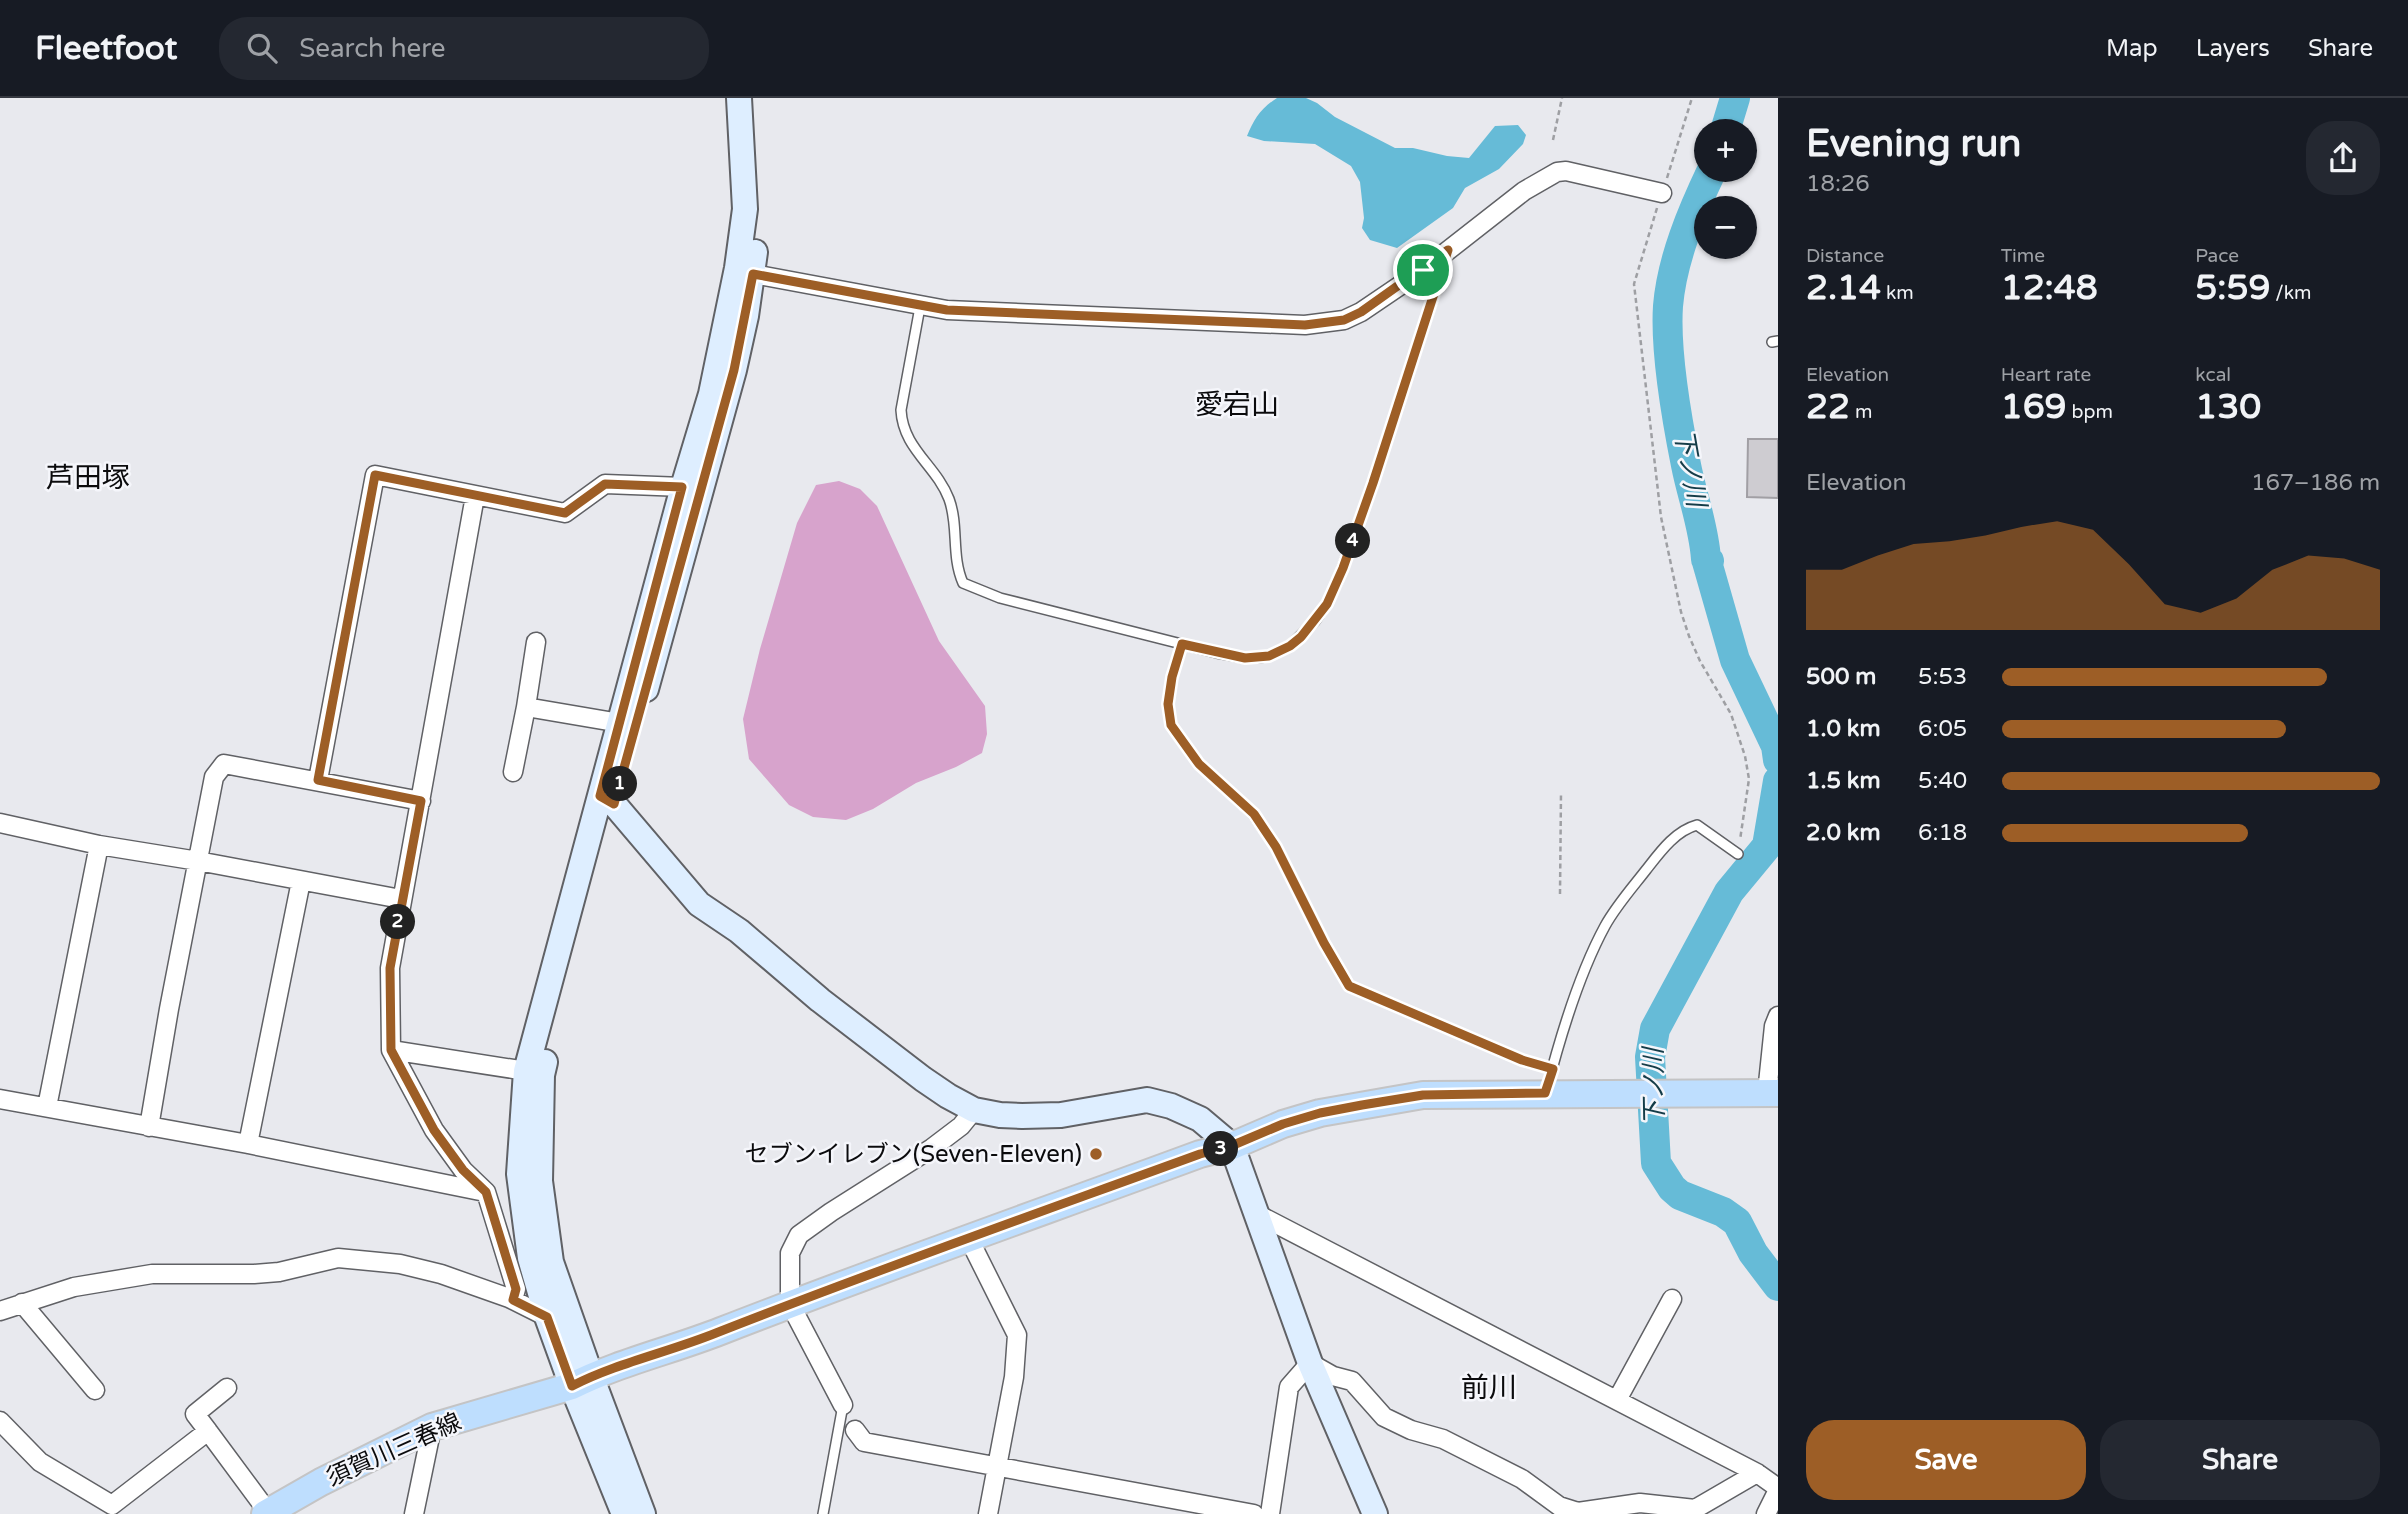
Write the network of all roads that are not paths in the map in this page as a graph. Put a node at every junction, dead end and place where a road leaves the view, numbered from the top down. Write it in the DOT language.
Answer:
graph roads {
  1 [pos="739,98"];
  2 [pos="756,98"];
  3 [pos="1662,193"];
  4 [pos="1448,250"];
  5 [pos="753,274"];
  6 [pos="920,307"];
  7 [pos="682,487"];
  8 [pos="475,496"];
  9 [pos="536,642"];
  10 [pos="1182,644"];
  11 [pos="526,707"];
  12 [pos="620,723"];
  13 [pos="513,772"];
  14 [pos="318,780"];
  15 [pos="607,800"];
  16 [pos="421,801"];
  17 [pos="0,823"];
  18 [pos="99,845"];
  19 [pos="1738,854"];
  20 [pos="198,861"];
  21 [pos="301,881"];
  22 [pos="401,899"];
  23 [pos="1778,1016"];
  24 [pos="391,1050"];
  25 [pos="526,1071"];
  26 [pos="1549,1081"];
  27 [pos="1772,1093"];
  28 [pos="0,1099"];
  29 [pos="47,1107"];
  30 [pos="974,1110"];
  31 [pos="149,1127"];
  32 [pos="248,1144"];
  33 [pos="1231,1146"];
  34 [pos="486,1192"];
  35 [pos="1257,1214"];
  36 [pos="969,1238"];
  37 [pos="1671,1299"];
  38 [pos="513,1300"];
  39 [pos="22,1303"];
  40 [pos="790,1304"];
  41 [pos="0,1311"];
  42 [pos="547,1317"];
  43 [pos="1310,1363"];
  44 [pos="581,1381"];
  45 [pos="227,1388"];
  46 [pos="94,1390"];
  47 [pos="1617,1400"];
  48 [pos="843,1405"];
  49 [pos="0,1421"];
  50 [pos="432,1427"];
  51 [pos="855,1430"];
  52 [pos="208,1431"];
  53 [pos="997,1465"];
  54 [pos="1757,1473"];
  55 [pos="1778,1489"];
  56 [pos="267,1513"];
  57 [pos="414,1514"];
  58 [pos="624,1514"];
  59 [pos="643,1514"];
  60 [pos="823,1514"];
  61 [pos="988,1514"];
  62 [pos="1254,1514"];
  63 [pos="1270,1514"];
  64 [pos="1375,1514"];
  65 [pos="1766,1514"];
  1 -- 7 [label="street"];
  2 -- 5 [label="street"];
  3 -- 4 [label="street"];
  4 -- 6 [label="street"];
  4 -- 10 [label="lane"];
  5 -- 6 [label="street"];
  5 -- 15 [label="street"];
  6 -- 10 [label="lane"];
  7 -- 8 [label="street"];
  7 -- 12 [label="street"];
  8 -- 14 [label="street"];
  8 -- 16 [label="street"];
  9 -- 11 [label="street"];
  10 -- 26 [label="lane"];
  11 -- 12 [label="street"];
  11 -- 13 [label="street"];
  12 -- 15 [label="street"];
  14 -- 16 [label="street"];
  14 -- 20 [label="street"];
  15 -- 25 [label="street"];
  15 -- 30 [label="street"];
  15 -- 44 [label="street"];
  16 -- 22 [label="street"];
  17 -- 18 [label="street"];
  18 -- 20 [label="street"];
  18 -- 29 [label="street"];
  19 -- 26 [label="lane"];
  20 -- 21 [label="street"];
  20 -- 31 [label="street"];
  21 -- 22 [label="street"];
  21 -- 32 [label="street"];
  22 -- 24 [label="street"];
  23 -- 27 [label="street"];
  24 -- 25 [label="street"];
  24 -- 34 [label="street"];
  25 -- 42 [label="street"];
  26 -- 27 [label="main road, 須賀川三春線"];
  26 -- 33 [label="main road, 須賀川三春線"];
  28 -- 29 [label="street"];
  29 -- 31 [label="street"];
  30 -- 33 [label="street"];
  30 -- 40 [label="street"];
  31 -- 32 [label="street"];
  32 -- 34 [label="street"];
  33 -- 35 [label="street"];
  33 -- 36 [label="main road, 須賀川三春線"];
  34 -- 38 [label="street"];
  35 -- 43 [label="street"];
  35 -- 47 [label="street"];
  36 -- 40 [label="main road, 須賀川三春線"];
  36 -- 53 [label="street"];
  37 -- 47 [label="street"];
  38 -- 39 [label="street"];
  38 -- 42 [label="street"];
  39 -- 41 [label="street"];
  39 -- 46 [label="street"];
  40 -- 44 [label="main road, 須賀川三春線"];
  40 -- 48 [label="street"];
  42 -- 44 [label="street"];
  43 -- 54 [label="street"];
  43 -- 63 [label="street"];
  43 -- 64 [label="street"];
  44 -- 50 [label="main road, 須賀川三春線"];
  44 -- 58 [label="street"];
  44 -- 59 [label="street"];
  45 -- 52 [label="street"];
  47 -- 54 [label="street"];
  48 -- 60 [label="lane"];
  49 -- 52 [label="street"];
  50 -- 56 [label="main road, 須賀川三春線"];
  50 -- 57 [label="street"];
  51 -- 53 [label="street"];
  52 -- 56 [label="street"];
  53 -- 61 [label="street"];
  53 -- 62 [label="street"];
  54 -- 55 [label="street"];
  55 -- 65 [label="street"];
}
